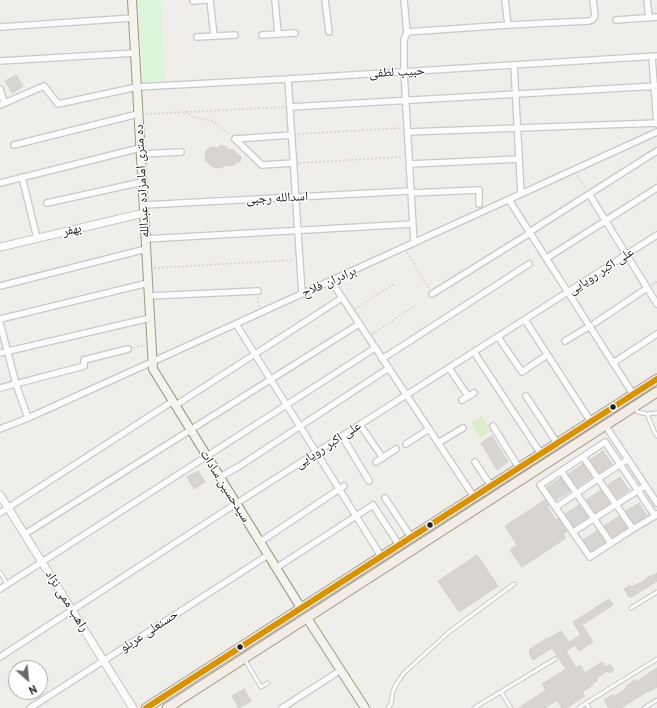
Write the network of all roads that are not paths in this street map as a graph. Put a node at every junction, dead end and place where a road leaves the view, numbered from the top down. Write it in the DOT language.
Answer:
graph roads {
  1 [pos="132,0"];
  2 [pos="206,0"];
  3 [pos="210,0"];
  4 [pos="275,0"];
  5 [pos="325,0"];
  6 [pos="404,0"];
  7 [pos="505,0"];
  8 [pos="593,0"];
  9 [pos="647,0"];
  10 [pos="193,1"];
  11 [pos="657,17"];
  12 [pos="133,18"];
  13 [pos="649,18"];
  14 [pos="616,20"];
  15 [pos="508,25"];
  16 [pos="0,27"];
  17 [pos="295,32"];
  18 [pos="329,32"];
  19 [pos="407,32"];
  20 [pos="278,34"];
  21 [pos="235,35"];
  22 [pos="262,35"];
  23 [pos="214,36"];
  24 [pos="197,37"];
  25 [pos="135,53"];
  26 [pos="655,57"];
  27 [pos="0,61"];
  28 [pos="514,65"];
  29 [pos="404,72"];
  30 [pos="288,79"];
  31 [pos="656,86"];
  32 [pos="137,87"];
  33 [pos="0,89"];
  34 [pos="515,93"];
  35 [pos="406,100"];
  36 [pos="2,103"];
  37 [pos="290,106"];
  38 [pos="138,114"];
  39 [pos="657,123"];
  40 [pos="517,128"];
  41 [pos="408,130"];
  42 [pos="657,132"];
  43 [pos="292,135"];
  44 [pos="14,145"];
  45 [pos="140,151"];
  46 [pos="657,151"];
  47 [pos="181,152"];
  48 [pos="519,159"];
  49 [pos="294,163"];
  50 [pos="410,164"];
  51 [pos="22,177"];
  52 [pos="142,182"];
  53 [pos="0,183"];
  54 [pos="657,188"];
  55 [pos="411,192"];
  56 [pos="521,194"];
  57 [pos="589,194"];
  58 [pos="296,197"];
  59 [pos="509,200"];
  60 [pos="47,204"];
  61 [pos="480,204"];
  62 [pos="144,209"];
  63 [pos="605,221"];
  64 [pos="413,224"];
  65 [pos="298,230"];
  66 [pos="531,232"];
  67 [pos="657,235"];
  68 [pos="36,238"];
  69 [pos="145,239"];
  70 [pos="414,243"];
  71 [pos="0,247"];
  72 [pos="146,249"];
  73 [pos="627,255"];
  74 [pos="550,256"];
  75 [pos="529,264"];
  76 [pos="331,281"];
  77 [pos="148,283"];
  78 [pos="0,286"];
  79 [pos="647,288"];
  80 [pos="258,291"];
  81 [pos="568,293"];
  82 [pos="302,294"];
  83 [pos="432,294"];
  84 [pos="148,296"];
  85 [pos="342,298"];
  86 [pos="657,304"];
  87 [pos="150,318"];
  88 [pos="0,319"];
  89 [pos="525,320"];
  90 [pos="595,322"];
  91 [pos="0,324"];
  92 [pos="236,324"];
  93 [pos="359,324"];
  94 [pos="590,326"];
  95 [pos="657,334"];
  96 [pos="498,337"];
  97 [pos="565,341"];
  98 [pos="375,348"];
  99 [pos="128,349"];
  100 [pos="7,352"];
  101 [pos="474,352"];
  102 [pos="0,353"];
  103 [pos="254,354"];
  104 [pos="547,355"];
  105 [pos="382,359"];
  106 [pos="152,362"];
  107 [pos="613,363"];
  108 [pos="388,368"];
  109 [pos="449,368"];
  110 [pos="657,379"];
  111 [pos="270,380"];
  112 [pos="16,384"];
  113 [pos="0,388"];
  114 [pos="657,392"];
  115 [pos="474,393"];
  116 [pos="633,394"];
  117 [pos="406,395"];
  118 [pos="468,396"];
  119 [pos="526,396"];
  120 [pos="462,400"];
  121 [pos="175,403"];
  122 [pos="286,405"];
  123 [pos="632,408"];
  124 [pos="657,413"];
  125 [pos="647,414"];
  126 [pos="28,418"];
  127 [pos="590,422"];
  128 [pos="360,425"];
  129 [pos="605,425"];
  130 [pos="300,426"];
  131 [pos="493,426"];
  132 [pos="463,428"];
  133 [pos="0,429"];
  134 [pos="429,429"];
  135 [pos="191,430"];
  136 [pos="342,436"];
  137 [pos="657,436"];
  138 [pos="438,443"];
  139 [pos="557,443"];
  140 [pos="406,444"];
  141 [pos="396,449"];
  142 [pos="316,453"];
  143 [pos="541,454"];
  144 [pos="207,456"];
  145 [pos="583,457"];
  146 [pos="383,458"];
  147 [pos="628,459"];
  148 [pos="376,462"];
  149 [pos="475,462"];
  150 [pos="620,464"];
  151 [pos="519,468"];
  152 [pos="561,471"];
  153 [pos="220,477"];
  154 [pos="598,478"];
  155 [pos="369,481"];
  156 [pos="491,486"];
  157 [pos="645,486"];
  158 [pos="342,488"];
  159 [pos="638,490"];
  160 [pos="576,493"];
  161 [pos="0,495"];
  162 [pos="474,497"];
  163 [pos="385,498"];
  164 [pos="657,503"];
  165 [pos="237,504"];
  166 [pos="616,504"];
  167 [pos="480,506"];
  168 [pos="556,507"];
  169 [pos="8,508"];
  170 [pos="0,513"];
  171 [pos="656,515"];
  172 [pos="356,516"];
  173 [pos="594,519"];
  174 [pos="633,529"];
  175 [pos="573,532"];
  176 [pos="24,534"];
  177 [pos="411,537"];
  178 [pos="260,542"];
  179 [pos="611,544"];
  180 [pos="399,545"];
  181 [pos="268,554"];
  182 [pos="381,556"];
  183 [pos="42,562"];
  184 [pos="276,568"];
  185 [pos="0,572"];
  186 [pos="7,584"];
  187 [pos="514,584"];
  188 [pos="0,588"];
  189 [pos="327,592"];
  190 [pos="657,592"];
  191 [pos="333,601"];
  192 [pos="301,608"];
  193 [pos="632,608"];
  194 [pos="72,610"];
  195 [pos="307,618"];
  196 [pos="0,657"];
  197 [pos="244,659"];
  198 [pos="555,659"];
  199 [pos="657,659"];
  200 [pos="104,661"];
  201 [pos="341,670"];
  202 [pos="268,683"];
  203 [pos="501,692"];
  204 [pos="657,700"];
  205 [pos="586,703"];
  206 [pos="30,708"];
  207 [pos="133,708"];
  208 [pos="146,708"];
  209 [pos="167,708"];
  210 [pos="282,708"];
  211 [pos="365,708"];
  212 [pos="388,708"];
  213 [pos="474,708"];
  214 [pos="511,708"];
  215 [pos="579,708"];
  216 [pos="589,708"];
  217 [pos="644,708"];
  1 -- 12 [label="main road, ده متری امامزاده عبدالله"];
  2 -- 10 [label="street"];
  3 -- 23 [label="street"];
  4 -- 20 [label="street"];
  5 -- 18 [label="street"];
  6 -- 19 [label="street"];
  7 -- 15 [label="street"];
  8 -- 15 [label="street"];
  9 -- 13 [label="street"];
  11 -- 13 [label="street"];
  12 -- 16 [label="street"];
  12 -- 25 [label="main road, ده متری امامزاده عبدالله"];
  13 -- 14 [label="street"];
  15 -- 19 [label="street"];
  17 -- 20 [label="street"];
  19 -- 29 [label="street"];
  20 -- 22 [label="street"];
  21 -- 23 [label="street"];
  23 -- 24 [label="street"];
  25 -- 27 [label="street"];
  25 -- 32 [label="main road, ده متری امامزاده عبدالله"];
  26 -- 28 [label="street, حبیب لطفی"];
  26 -- 31 [label="street"];
  28 -- 29 [label="street, حبیب لطفی"];
  28 -- 34 [label="street"];
  29 -- 30 [label="street, حبیب لطفی"];
  29 -- 35 [label="street"];
  30 -- 32 [label="street, حبیب لطفی"];
  30 -- 37 [label="street"];
  31 -- 34 [label="street"];
  31 -- 39 [label="street"];
  32 -- 36 [label="street, حبیب لطفی"];
  32 -- 38 [label="main road, ده متری امامزاده عبدالله"];
  33 -- 36 [label="street"];
  34 -- 35 [label="street"];
  34 -- 40 [label="street"];
  35 -- 37 [label="street"];
  35 -- 41 [label="street"];
  37 -- 43 [label="street"];
  38 -- 44 [label="street"];
  38 -- 45 [label="main road, ده متری امامزاده عبدالله"];
  39 -- 40 [label="street"];
  40 -- 41 [label="street"];
  40 -- 48 [label="street"];
  41 -- 50 [label="street"];
  42 -- 56 [label="street, برادران فلاح"];
  43 -- 49 [label="street"];
  43 -- 49 [label="street"];
  45 -- 47 [label="street"];
  45 -- 51 [label="street"];
  45 -- 52 [label="main road, ده متری امامزاده عبدالله"];
  46 -- 57 [label="street"];
  48 -- 50 [label="street"];
  48 -- 56 [label="street"];
  49 -- 58 [label="street"];
  50 -- 55 [label="street"];
  51 -- 53 [label="street"];
  51 -- 68 [label="street"];
  52 -- 60 [label="street"];
  52 -- 62 [label="main road, ده متری امامزاده عبدالله"];
  54 -- 63 [label="street"];
  55 -- 58 [label="street, اسدالله رجبی"];
  55 -- 61 [label="street, اسدالله رجبی"];
  55 -- 64 [label="street"];
  56 -- 59 [label="street, برادران فلاح"];
  57 -- 63 [label="street"];
  57 -- 66 [label="street"];
  58 -- 62 [label="street, اسدالله رجبی"];
  58 -- 65 [label="street"];
  59 -- 66 [label="street"];
  59 -- 70 [label="street, برادران فلاح"];
  62 -- 68 [label="street, بهفر"];
  62 -- 69 [label="main road, ده متری امامزاده عبدالله"];
  63 -- 73 [label="street"];
  63 -- 74 [label="street"];
  64 -- 65 [label="street"];
  64 -- 70 [label="street"];
  65 -- 69 [label="street"];
  65 -- 82 [label="street"];
  66 -- 81 [label="street"];
  66 -- 83 [label="street"];
  67 -- 73 [label="street, علی اکبر رویایی"];
  68 -- 71 [label="street, بهفر"];
  69 -- 72 [label="main road, ده متری امامزاده عبدالله"];
  70 -- 76 [label="street, برادران فلاح"];
  72 -- 77 [label="main road, ده متری امامزاده عبدالله"];
  72 -- 78 [label="street"];
  73 -- 79 [label="street"];
  73 -- 81 [label="street, علی اکبر رویایی"];
  75 -- 105 [label="street"];
  76 -- 82 [label="street, برادران فلاح"];
  76 -- 85 [label="street"];
  77 -- 84 [label="main road, ده متری امامزاده عبدالله"];
  77 -- 88 [label="street"];
  79 -- 86 [label="street"];
  79 -- 90 [label="street"];
  80 -- 84 [label="street"];
  81 -- 89 [label="street, علی اکبر رویایی"];
  81 -- 94 [label="street"];
  82 -- 92 [label="street, برادران فلاح"];
  84 -- 87 [label="main road, ده متری امامزاده عبدالله"];
  85 -- 93 [label="street"];
  85 -- 103 [label="street"];
  87 -- 100 [label="street"];
  87 -- 106 [label="main road, ده متری امامزاده عبدالله"];
  89 -- 96 [label="street, علی اکبر رویایی"];
  89 -- 104 [label="street"];
  91 -- 100 [label="street"];
  92 -- 103 [label="street"];
  92 -- 106 [label="street, برادران فلاح"];
  93 -- 98 [label="street"];
  93 -- 111 [label="street"];
  94 -- 97 [label="street"];
  94 -- 107 [label="street"];
  95 -- 107 [label="street"];
  96 -- 101 [label="street, علی اکبر رویایی"];
  96 -- 104 [label="street"];
  98 -- 105 [label="street"];
  98 -- 122 [label="street"];
  99 -- 112 [label="street"];
  100 -- 102 [label="street"];
  100 -- 112 [label="street"];
  101 -- 109 [label="street, علی اکبر رویایی"];
  101 -- 143 [label="street"];
  103 -- 111 [label="street"];
  103 -- 121 [label="street"];
  104 -- 127 [label="street"];
  105 -- 108 [label="street"];
  106 -- 121 [label="main road, سیدحسین سادات"];
  106 -- 126 [label="street, برادران فلاح"];
  107 -- 116 [label="street"];
  108 -- 117 [label="street"];
  108 -- 130 [label="street"];
  109 -- 117 [label="street, علی اکبر رویایی"];
  109 -- 118 [label="street"];
  110 -- 116 [label="main road"];
  111 -- 122 [label="street"];
  111 -- 135 [label="street"];
  112 -- 113 [label="street"];
  112 -- 126 [label="street"];
  114 -- 123 [label="main road"];
  115 -- 118 [label="street"];
  116 -- 127 [label="main road"];
  117 -- 128 [label="street, علی اکبر رویایی"];
  117 -- 134 [label="street"];
  118 -- 120 [label="street"];
  119 -- 139 [label="street"];
  121 -- 135 [label="main road, سیدحسین سادات"];
  121 -- 169 [label="street"];
  122 -- 130 [label="street"];
  122 -- 144 [label="street"];
  123 -- 125 [label="lane"];
  123 -- 129 [label="main road"];
  124 -- 125 [label="lane"];
  125 -- 137 [label="lane"];
  126 -- 133 [label="street, برادران فلاح"];
  127 -- 139 [label="main road"];
  128 -- 136 [label="street, علی اکبر رویایی"];
  128 -- 146 [label="street"];
  129 -- 147 [label="street"];
  129 -- 167 [label="main road"];
  130 -- 142 [label="street"];
  130 -- 153 [label="street"];
  131 -- 151 [label="street"];
  132 -- 138 [label="street"];
  134 -- 138 [label="street"];
  134 -- 140 [label="street"];
  135 -- 144 [label="main road, سیدحسین سادات"];
  135 -- 176 [label="street"];
  136 -- 142 [label="street, علی اکبر رویایی"];
  136 -- 155 [label="street"];
  138 -- 162 [label="street"];
  139 -- 143 [label="main road"];
  141 -- 146 [label="street"];
  142 -- 158 [label="street"];
  142 -- 165 [label="street, علی اکبر رویایی"];
  143 -- 151 [label="main road"];
  144 -- 153 [label="main road, سیدحسین سادات"];
  144 -- 183 [label="street"];
  145 -- 150 [label="street"];
  145 -- 152 [label="street"];
  145 -- 154 [label="street"];
  146 -- 148 [label="street"];
  147 -- 150 [label="street"];
  147 -- 157 [label="street"];
  149 -- 156 [label="street"];
  150 -- 154 [label="street"];
  150 -- 159 [label="street"];
  151 -- 156 [label="main road"];
  152 -- 160 [label="street"];
  152 -- 168 [label="street"];
  153 -- 165 [label="main road, سیدحسین سادات"];
  154 -- 160 [label="street"];
  154 -- 166 [label="street"];
  156 -- 162 [label="main road"];
  157 -- 159 [label="street"];
  157 -- 164 [label="street"];
  158 -- 172 [label="street"];
  158 -- 178 [label="street"];
  159 -- 166 [label="street"];
  159 -- 171 [label="street"];
  160 -- 168 [label="street"];
  160 -- 173 [label="street"];
  161 -- 169 [label="street, راهب ممی نژاد"];
  162 -- 167 [label="main road"];
  162 -- 177 [label="main road"];
  163 -- 177 [label="street"];
  165 -- 178 [label="main road, سیدحسین سادات"];
  165 -- 194 [label="street, علی اکبر رویایی"];
  166 -- 173 [label="street"];
  166 -- 174 [label="street"];
  167 -- 191 [label="main road"];
  168 -- 175 [label="street"];
  169 -- 170 [label="street"];
  169 -- 176 [label="street, راهب ممی نژاد"];
  171 -- 174 [label="street"];
  172 -- 180 [label="street"];
  172 -- 182 [label="street"];
  172 -- 184 [label="street"];
  173 -- 175 [label="street"];
  173 -- 179 [label="street"];
  174 -- 179 [label="street"];
  175 -- 179 [label="street"];
  176 -- 183 [label="street, راهب ممی نژاد"];
  177 -- 180 [label="main road"];
  178 -- 181 [label="main road, سیدحسین سادات"];
  180 -- 182 [label="main road"];
  181 -- 184 [label="main road, سیدحسین سادات"];
  181 -- 200 [label="street, حسنعلی عربلو"];
  182 -- 189 [label="main road"];
  183 -- 186 [label="street"];
  183 -- 194 [label="street, راهب ممی نژاد"];
  184 -- 192 [label="main road, سیدحسین سادات"];
  185 -- 186 [label="lane"];
  186 -- 188 [label="street"];
  187 -- 212 [label="lane"];
  189 -- 191 [label="main road"];
  189 -- 192 [label="main road"];
  190 -- 193 [label="lane"];
  191 -- 195 [label="main road"];
  192 -- 195 [label="main road"];
  192 -- 208 [label="main road"];
  194 -- 196 [label="street, علی اکبر رویایی"];
  194 -- 200 [label="street, راهب ممی نژاد"];
  195 -- 197 [label="main road"];
  195 -- 201 [label="main road"];
  197 -- 202 [label="lane"];
  197 -- 209 [label="main road"];
  198 -- 203 [label="lane"];
  199 -- 205 [label="lane"];
  200 -- 206 [label="street, حسنعلی عربلو"];
  200 -- 207 [label="street, راهب ممی نژاد"];
  201 -- 210 [label="street"];
  201 -- 211 [label="main road"];
  203 -- 213 [label="lane"];
  203 -- 214 [label="lane"];
  204 -- 217 [label="lane"];
  205 -- 215 [label="lane"];
  205 -- 216 [label="lane"];
}
